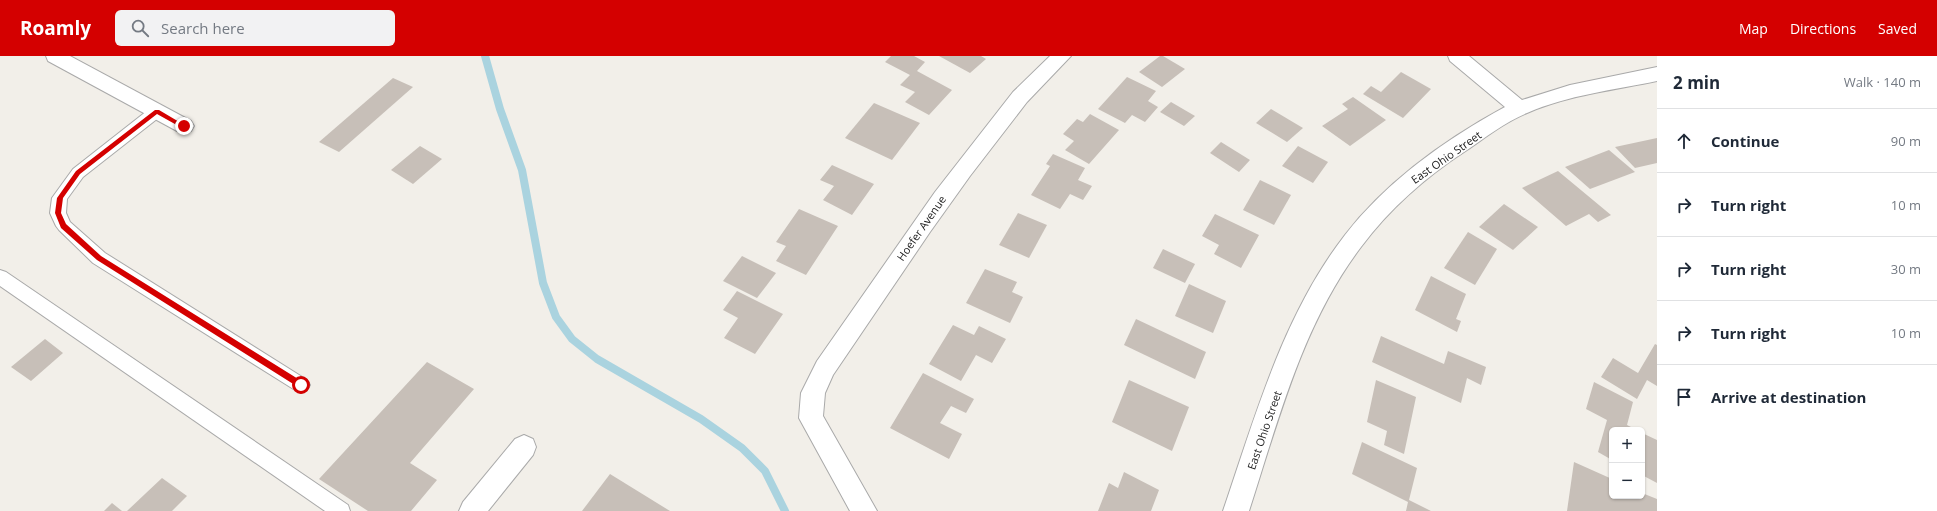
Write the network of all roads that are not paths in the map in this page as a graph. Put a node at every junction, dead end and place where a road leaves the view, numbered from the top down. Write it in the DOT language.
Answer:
graph roads {
  1 [pos="55,56"];
  2 [pos="1062,56"];
  3 [pos="1457,56"];
  4 [pos="1657,74"];
  5 [pos="1519,108"];
  6 [pos="157,111"];
  7 [pos="184,126"];
  8 [pos="0,277"];
  9 [pos="301,385"];
  10 [pos="524,447"];
  11 [pos="341,511"];
  12 [pos="473,511"];
  13 [pos="864,511"];
  14 [pos="1236,511"];
  1 -- 6 [label="street"];
  2 -- 13 [label="street, Hoefer Avenue"];
  3 -- 5 [label="street"];
  4 -- 5 [label="street, East Ohio Street"];
  5 -- 14 [label="street, East Ohio Street"];
  6 -- 7 [label="street"];
  6 -- 9 [label="lane"];
  8 -- 11 [label="lane"];
  10 -- 12 [label="street"];
}
